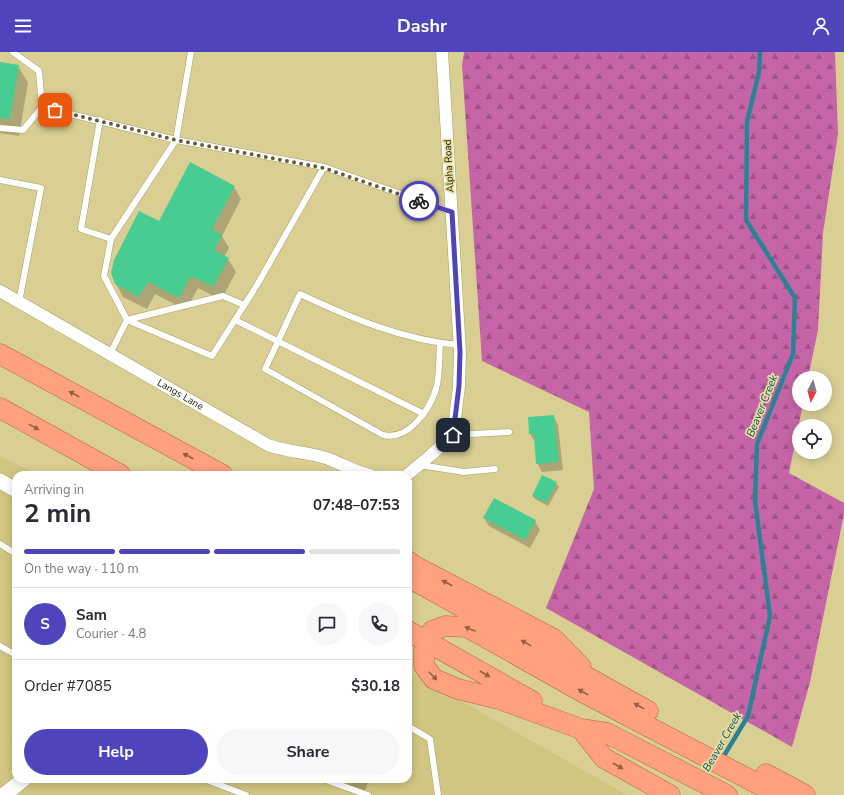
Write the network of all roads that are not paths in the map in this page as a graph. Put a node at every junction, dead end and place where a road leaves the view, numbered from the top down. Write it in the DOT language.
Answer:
graph roads {
  1 [pos="13,52"];
  2 [pos="191,52"];
  3 [pos="442,52"];
  4 [pos="42,107"];
  5 [pos="100,120"];
  6 [pos="0,128"];
  7 [pos="176,140"];
  8 [pos="324,168"];
  9 [pos="0,180"];
  10 [pos="452,212"];
  11 [pos="111,239"];
  12 [pos="0,291"];
  13 [pos="18,302"];
  14 [pos="244,305"];
  15 [pos="127,320"];
  16 [pos="235,320"];
  17 [pos="277,342"];
  18 [pos="440,343"];
  19 [pos="459,345"];
  20 [pos="0,354"];
  21 [pos="110,354"];
  22 [pos="0,408"];
  23 [pos="424,414"];
  24 [pos="509,432"];
  25 [pos="453,435"];
  26 [pos="73,448"];
  27 [pos="420,465"];
  28 [pos="495,469"];
  29 [pos="89,471"];
  30 [pos="114,471"];
  31 [pos="216,471"];
  32 [pos="353,471"];
  33 [pos="412,471"];
  34 [pos="0,481"];
  35 [pos="12,488"];
  36 [pos="0,544"];
  37 [pos="12,552"];
  38 [pos="412,564"];
  39 [pos="412,579"];
  40 [pos="412,633"];
  41 [pos="427,641"];
  42 [pos="0,646"];
  43 [pos="12,653"];
  44 [pos="595,682"];
  45 [pos="412,728"];
  46 [pos="581,729"];
  47 [pos="670,731"];
  48 [pos="652,770"];
  49 [pos="19,783"];
  50 [pos="220,783"];
  51 [pos="334,783"];
  52 [pos="774,788"];
  53 [pos="4,795"];
  54 [pos="246,795"];
  55 [pos="368,795"];
  56 [pos="438,795"];
  57 [pos="670,795"];
  58 [pos="701,795"];
  59 [pos="727,795"];
  60 [pos="805,795"];
  1 -- 4 [label="lane"];
  2 -- 7 [label="lane"];
  3 -- 10 [label="street, Alpha Road"];
  4 -- 5 [label="lane"];
  4 -- 6 [label="lane"];
  5 -- 7 [label="lane"];
  5 -- 11 [label="lane"];
  7 -- 8 [label="lane"];
  7 -- 11 [label="lane"];
  8 -- 10 [label="lane"];
  8 -- 14 [label="lane"];
  9 -- 13 [label="lane"];
  10 -- 19 [label="street, Alpha Road"];
  11 -- 15 [label="lane"];
  12 -- 13 [label="street, Langs Lane"];
  13 -- 21 [label="street, Langs Lane"];
  14 -- 15 [label="lane"];
  14 -- 16 [label="lane"];
  15 -- 16 [label="lane"];
  15 -- 21 [label="lane"];
  16 -- 17 [label="lane"];
  17 -- 18 [label="lane"];
  17 -- 23 [label="lane"];
  17 -- 23 [label="lane"];
  18 -- 19 [label="lane"];
  18 -- 23 [label="lane"];
  19 -- 25 [label="street, Alpha Road"];
  31 -- 20 [label="highway, one-way"];
  21 -- 32 [label="street, Langs Lane"];
  22 -- 26 [label="highway, one-way"];
  24 -- 25 [label="lane"];
  25 -- 27 [label="street"];
  26 -- 29 [label="highway"];
  26 -- 30 [label="highway"];
  27 -- 28 [label="lane"];
  27 -- 33 [label="street"];
  34 -- 35 [label="street"];
  36 -- 37 [label="lane"];
  44 -- 38 [label="highway, one-way"];
  44 -- 39 [label="highway, one-way"];
  40 -- 41 [label="highway"];
  41 -- 46 [label="highway, one-way"];
  41 -- 46 [label="highway, one-way"];
  47 -- 41 [label="highway, one-way"];
  42 -- 43 [label="lane"];
  47 -- 44 [label="highway, one-way"];
  45 -- 56 [label="lane"];
  46 -- 48 [label="highway, one-way"];
  47 -- 52 [label="highway"];
  48 -- 57 [label="highway"];
  48 -- 58 [label="highway"];
  48 -- 59 [label="highway"];
  49 -- 53 [label="street"];
  50 -- 54 [label="lane"];
  51 -- 55 [label="lane"];
  52 -- 60 [label="highway"];
}
